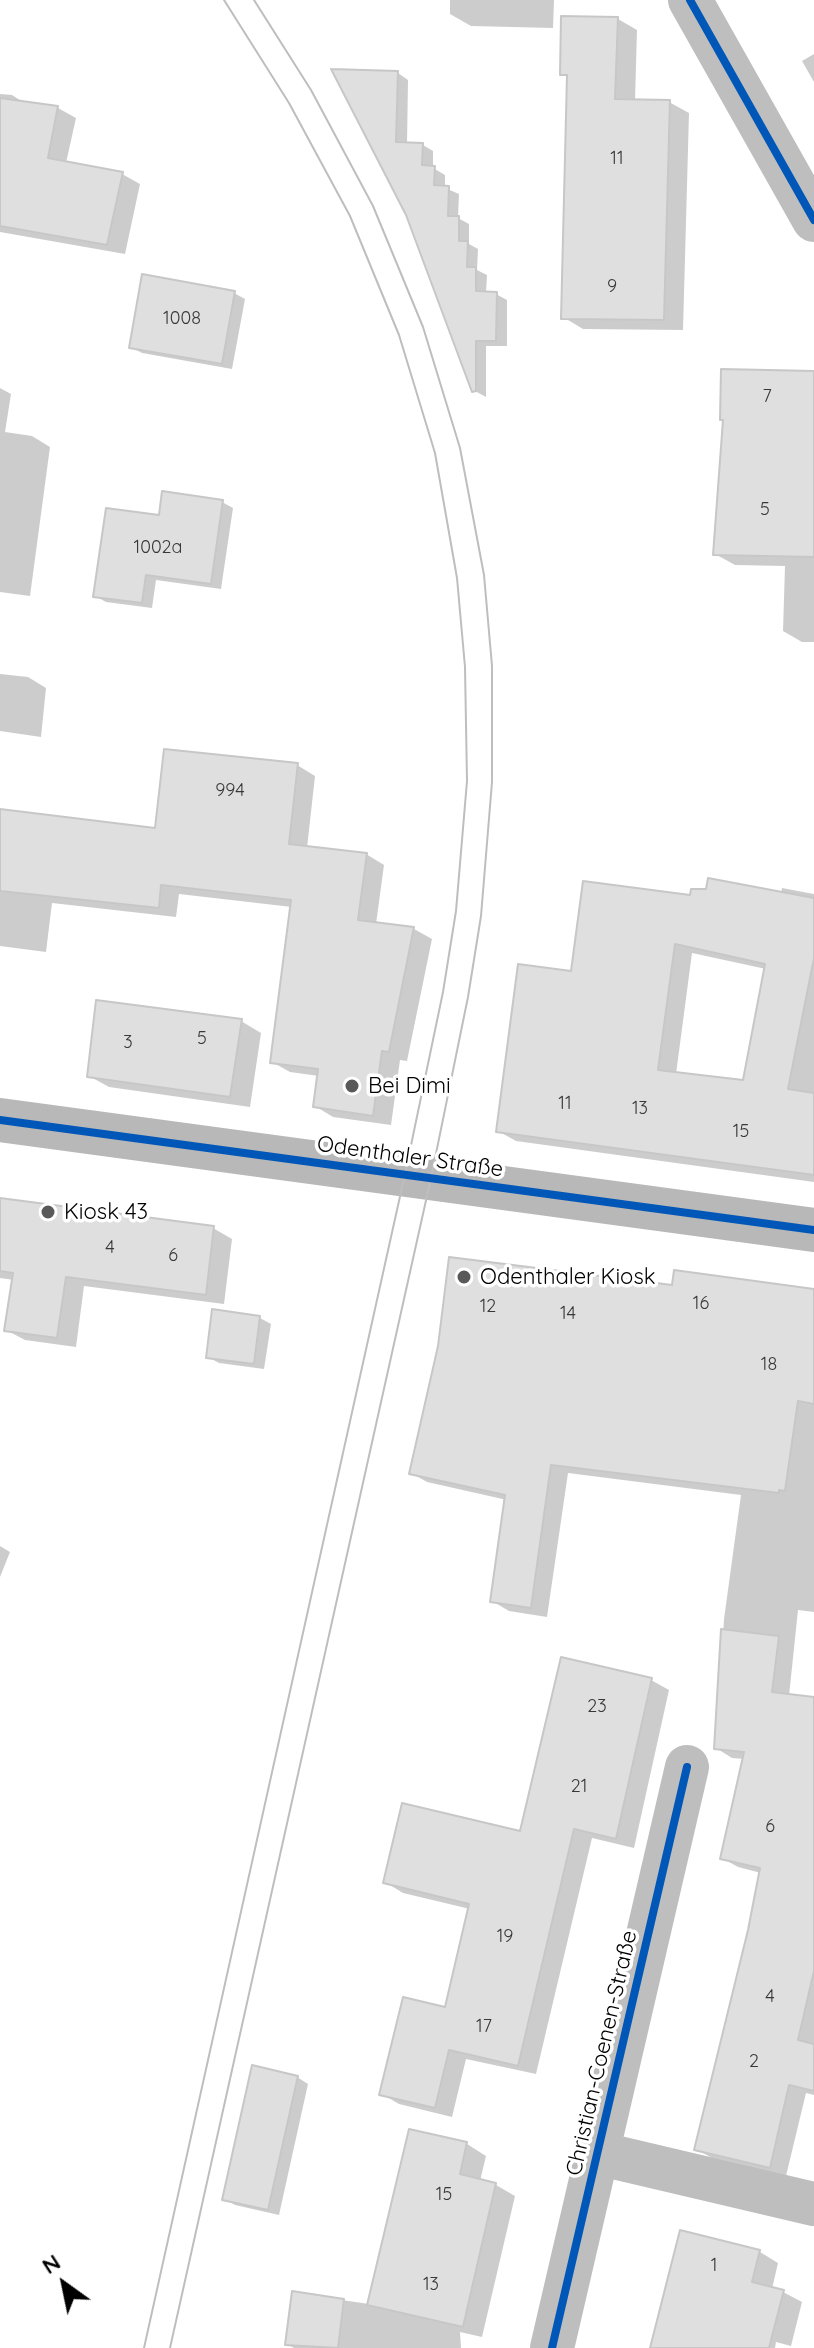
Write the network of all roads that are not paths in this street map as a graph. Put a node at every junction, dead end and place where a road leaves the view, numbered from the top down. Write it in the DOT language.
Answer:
graph roads {
  1 [pos="690,0"];
  2 [pos="814,220"];
  3 [pos="0,1120"];
  4 [pos="814,1230"];
  5 [pos="687,1767"];
  6 [pos="597,2153"];
  7 [pos="814,2204"];
  8 [pos="552,2348"];
  1 -- 2 [label="street"];
  3 -- 4 [label="main road, Odenthaler Straße"];
  5 -- 6 [label="street, Christian-Coenen-Straße"];
  6 -- 7 [label="street, Christian-Coenen-Straße"];
  6 -- 8 [label="street, Christian-Coenen-Straße"];
}
